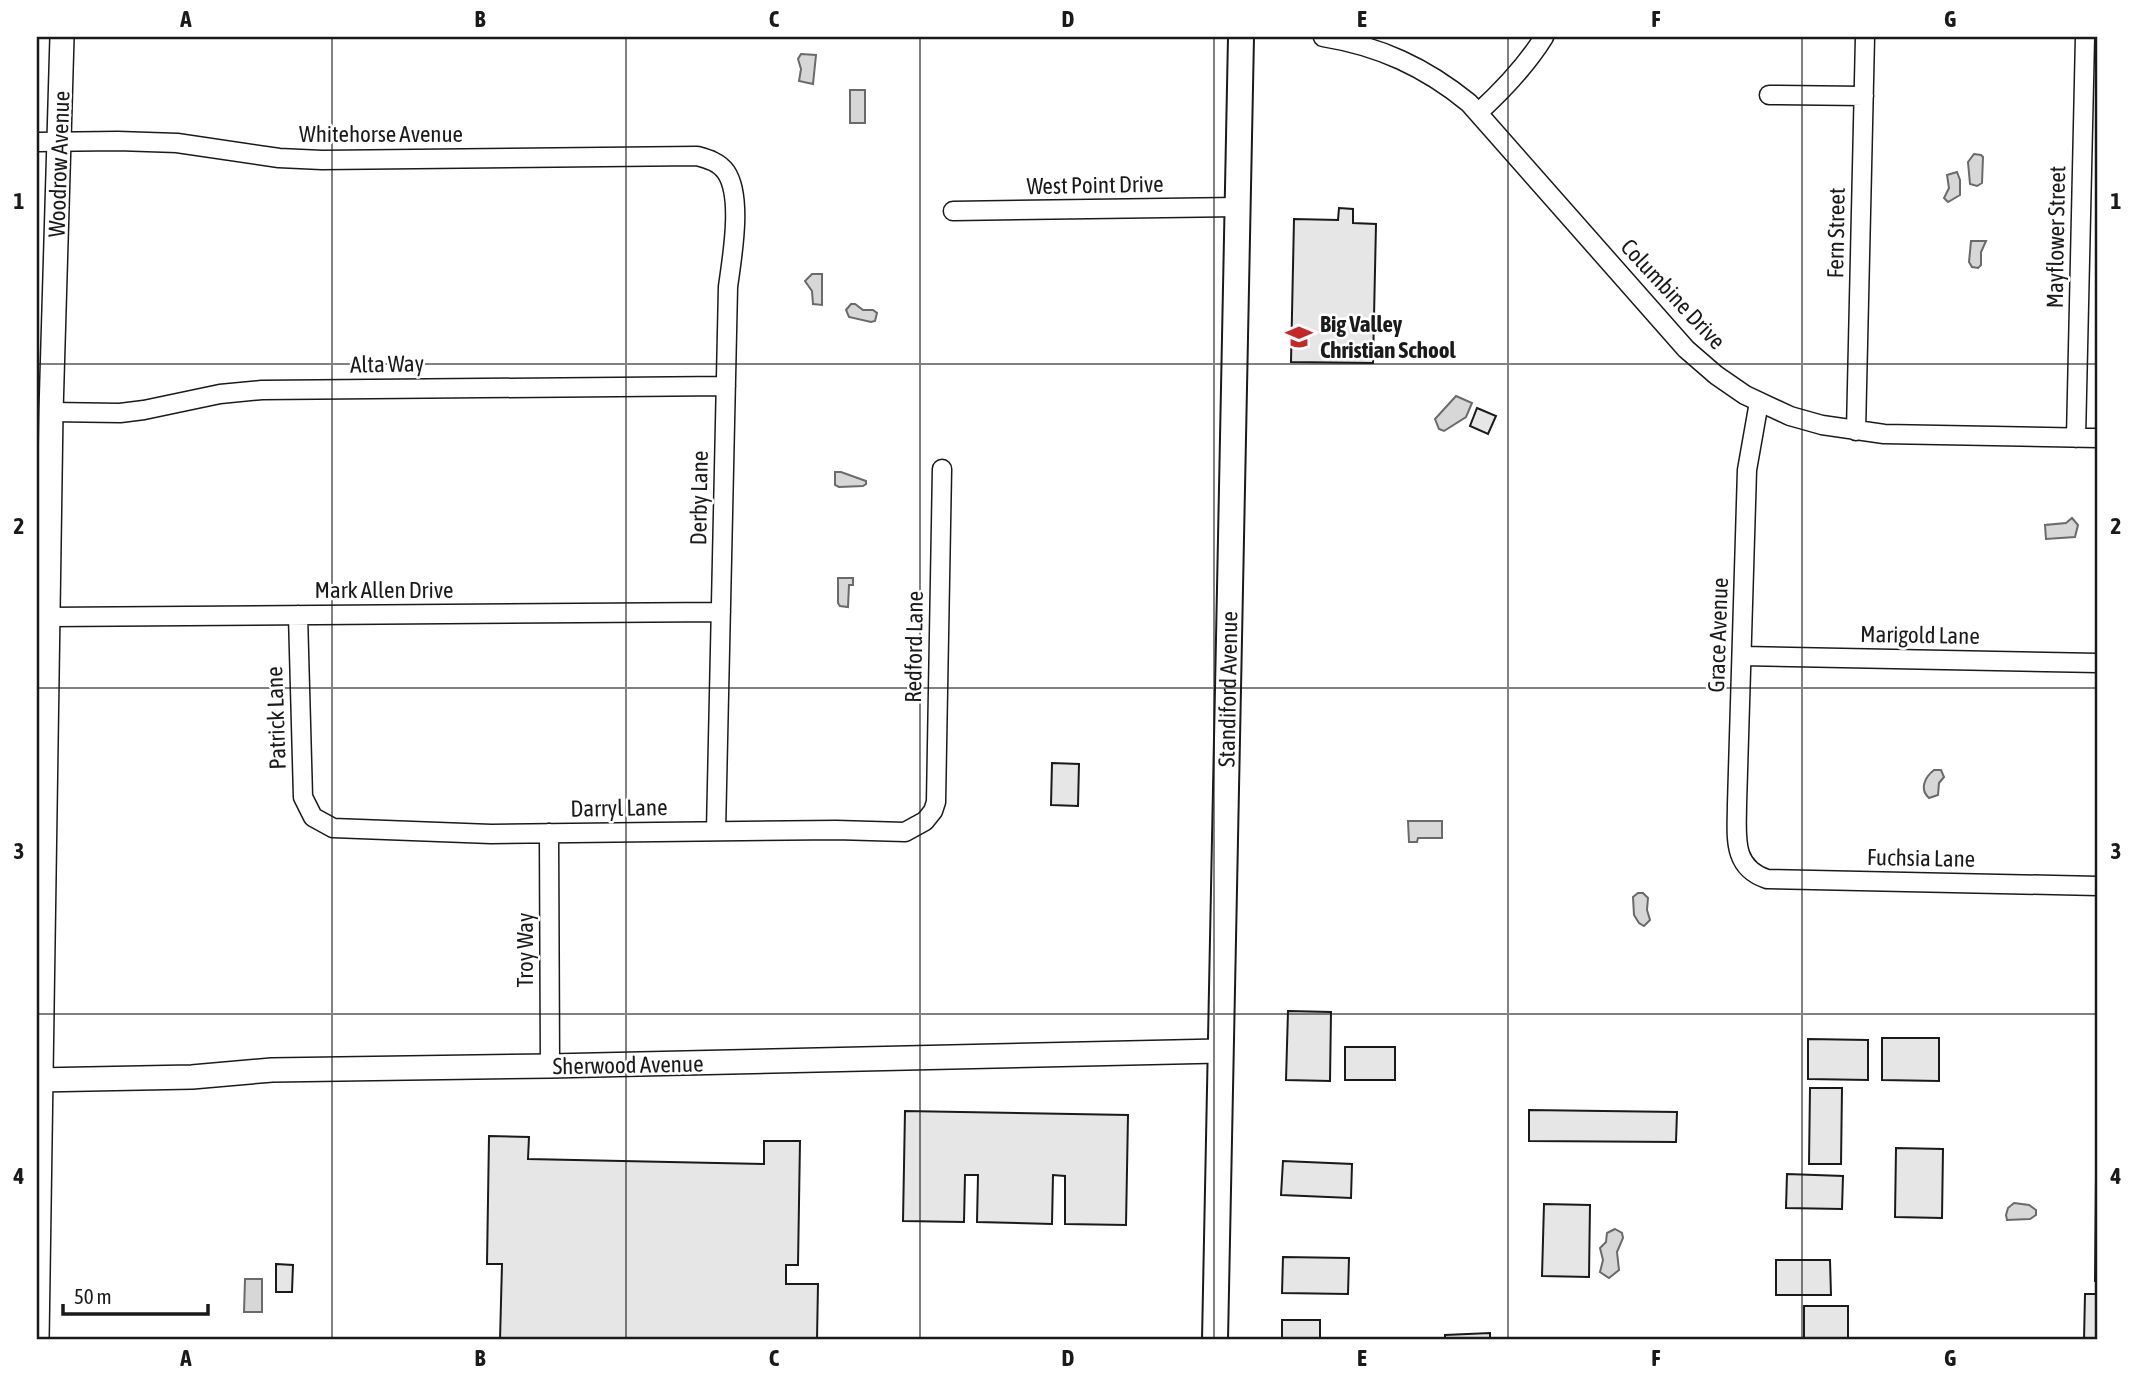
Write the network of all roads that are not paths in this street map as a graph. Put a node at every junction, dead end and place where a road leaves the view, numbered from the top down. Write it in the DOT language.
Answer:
graph roads {
  1 [pos="62,37"];
  2 [pos="1241,37"];
  3 [pos="1323,37"];
  4 [pos="1544,37"];
  5 [pos="1865,37"];
  6 [pos="2085,37"];
  7 [pos="1769,95"];
  8 [pos="1864,96"];
  9 [pos="1479,112"];
  10 [pos="37,142"];
  11 [pos="60,142"];
  12 [pos="722,168"];
  13 [pos="1238,207"];
  14 [pos="953,211"];
  15 [pos="726,386"];
  16 [pos="1759,402"];
  17 [pos="51,412"];
  18 [pos="1856,431"];
  19 [pos="2076,438"];
  20 [pos="2098,438"];
  21 [pos="942,469"];
  22 [pos="721,612"];
  23 [pos="298,615"];
  24 [pos="48,617"];
  25 [pos="1742,656"];
  26 [pos="2098,663"];
  27 [pos="313,817"];
  28 [pos="925,821"];
  29 [pos="716,831"];
  30 [pos="549,833"];
  31 [pos="1746,868"];
  32 [pos="2098,886"];
  33 [pos="1219,1052"];
  34 [pos="551,1066"];
  35 [pos="39,1080"];
  36 [pos="37,1340"];
  37 [pos="1215,1340"];
  1 -- 11 [label="street, Woodrow Avenue"];
  2 -- 13 [label="main road, Standiford Avenue"];
  3 -- 9 [label="street, Columbine Drive"];
  4 -- 9 [label="street"];
  5 -- 8 [label="street, Fern Street"];
  6 -- 19 [label="street, Mayflower Street"];
  7 -- 8 [label="street"];
  8 -- 18 [label="street, Fern Street"];
  9 -- 16 [label="street, Columbine Drive"];
  10 -- 11 [label="street, Whitehorse Avenue"];
  11 -- 12 [label="street, Whitehorse Avenue"];
  11 -- 17 [label="street, Woodrow Avenue"];
  12 -- 15 [label="street, Derby Lane"];
  13 -- 14 [label="street, West Point Drive"];
  13 -- 33 [label="main road, Standiford Avenue"];
  15 -- 17 [label="street, Alta Way"];
  15 -- 22 [label="street, Derby Lane"];
  16 -- 18 [label="street, Columbine Drive"];
  16 -- 25 [label="street, Grace Avenue"];
  17 -- 24 [label="street, Woodrow Avenue"];
  18 -- 19 [label="street, Columbine Drive"];
  19 -- 20 [label="street, Columbine Drive"];
  21 -- 28 [label="street, Redford Lane"];
  22 -- 23 [label="street, Mark Allen Drive"];
  22 -- 29 [label="street, Derby Lane"];
  23 -- 24 [label="street, Mark Allen Drive"];
  23 -- 27 [label="street, Patrick Lane"];
  24 -- 35 [label="street, Woodrow Avenue"];
  25 -- 26 [label="street, Marigold Lane"];
  25 -- 31 [label="street, Grace Avenue"];
  27 -- 30 [label="street, Darryl Lane"];
  28 -- 29 [label="street, Darryl Lane"];
  29 -- 30 [label="street, Darryl Lane"];
  30 -- 34 [label="street, Troy Way"];
  31 -- 32 [label="street, Fuchsia Lane"];
  33 -- 34 [label="street, Sherwood Avenue"];
  33 -- 37 [label="main road, Standiford Avenue"];
  34 -- 35 [label="street, Sherwood Avenue"];
  35 -- 36 [label="street, Woodrow Avenue"];
}
